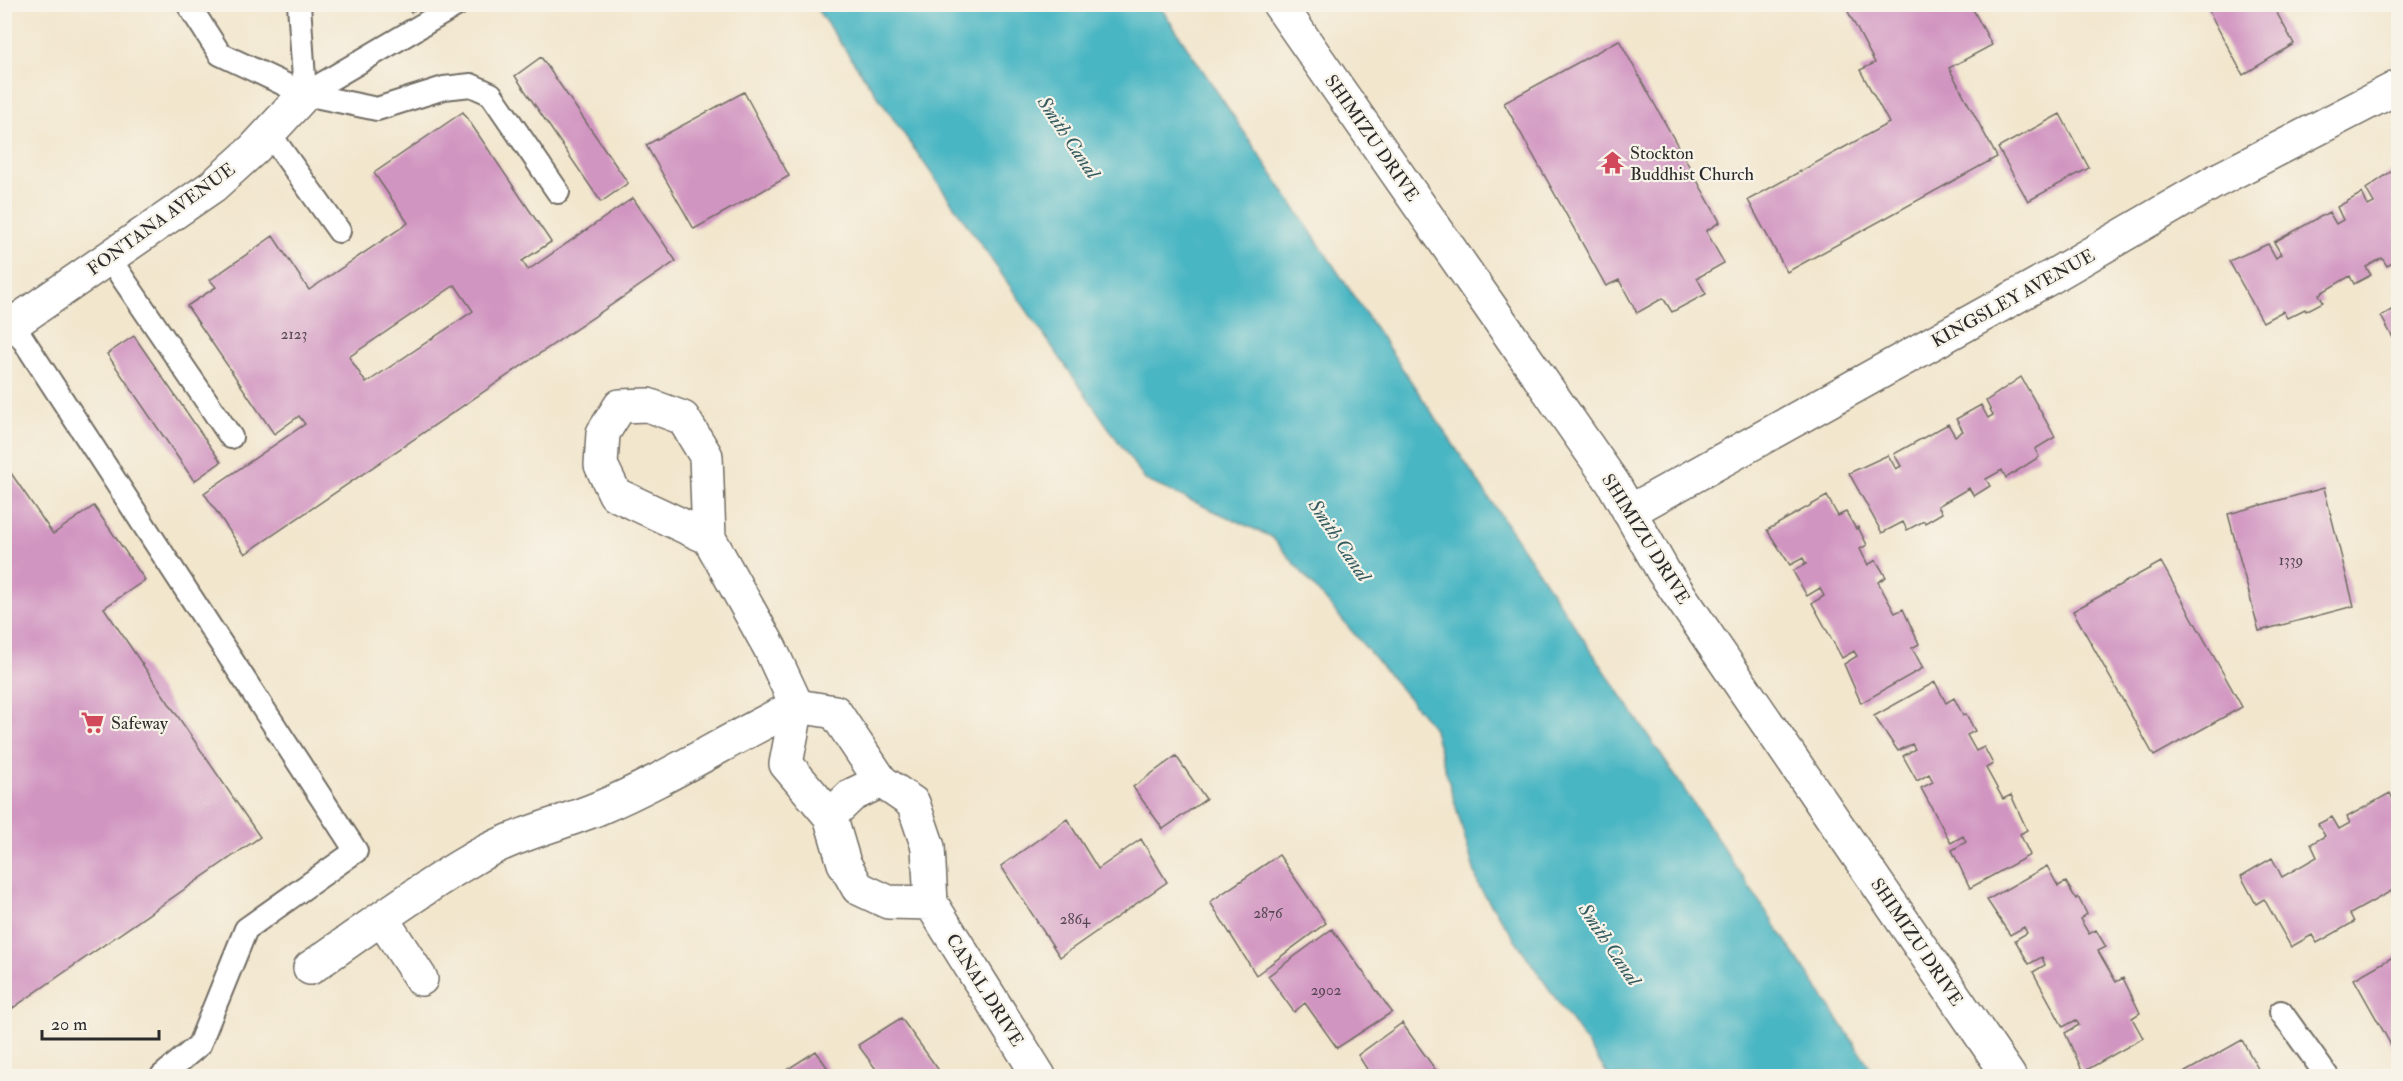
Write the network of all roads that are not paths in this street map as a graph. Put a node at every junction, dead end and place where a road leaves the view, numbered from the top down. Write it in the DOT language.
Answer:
graph roads {
  1 [pos="188,4"];
  2 [pos="299,4"];
  3 [pos="458,4"];
  4 [pos="1279,4"];
  5 [pos="2398,87"];
  6 [pos="305,94"];
  7 [pos="269,133"];
  8 [pos="558,192"];
  9 [pos="339,231"];
  10 [pos="109,258"];
  11 [pos="9,327"];
  12 [pos="231,437"];
  13 [pos="1629,512"];
  14 [pos="709,538"];
  15 [pos="797,706"];
  16 [pos="881,781"];
  17 [pos="830,816"];
  18 [pos="931,903"];
  19 [pos="382,919"];
  20 [pos="310,968"];
  21 [pos="421,979"];
  22 [pos="2281,1012"];
  23 [pos="162,1077"];
  24 [pos="1040,1077"];
  25 [pos="2009,1077"];
  26 [pos="2327,1077"];
  1 -- 6 [label="lane"];
  2 -- 6 [label="lane"];
  3 -- 6 [label="lane"];
  4 -- 13 [label="street, SHIMIZU DRIVE"];
  5 -- 13 [label="street, KINGSLEY AVENUE"];
  6 -- 7 [label="street, FONTANA AVENUE"];
  6 -- 8 [label="lane"];
  7 -- 9 [label="lane"];
  7 -- 10 [label="street, FONTANA AVENUE"];
  10 -- 11 [label="street, FONTANA AVENUE"];
  10 -- 12 [label="lane"];
  11 -- 23 [label="lane"];
  13 -- 25 [label="street, SHIMIZU DRIVE"];
  14 -- 15 [label="street"];
  15 -- 16 [label="street, CANAL DRIVE"];
  15 -- 17 [label="street"];
  15 -- 19 [label="street"];
  16 -- 17 [label="street"];
  16 -- 18 [label="street, CANAL DRIVE"];
  17 -- 18 [label="street"];
  18 -- 24 [label="street, CANAL DRIVE"];
  19 -- 20 [label="street"];
  19 -- 21 [label="street"];
  22 -- 26 [label="lane"];
}
